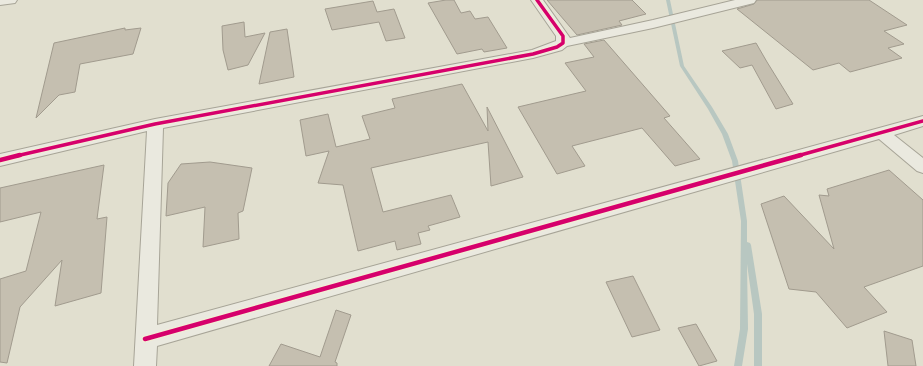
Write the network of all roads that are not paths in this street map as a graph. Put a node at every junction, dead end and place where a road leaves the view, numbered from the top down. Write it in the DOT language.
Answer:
graph roads {
  1 [pos="11,0"];
  2 [pos="536,0"];
  3 [pos="750,0"];
  4 [pos="0,1"];
  5 [pos="563,43"];
  6 [pos="923,121"];
  7 [pos="154,124"];
  8 [pos="882,133"];
  9 [pos="0,160"];
  10 [pos="923,168"];
  11 [pos="145,339"];
  12 [pos="145,366"];
  1 -- 4 [label="street"];
  2 -- 5 [label="street"];
  3 -- 5 [label="street"];
  5 -- 7 [label="street"];
  6 -- 8 [label="street"];
  7 -- 9 [label="street"];
  7 -- 11 [label="street"];
  8 -- 10 [label="street"];
  8 -- 11 [label="street"];
  11 -- 12 [label="street"];
}
